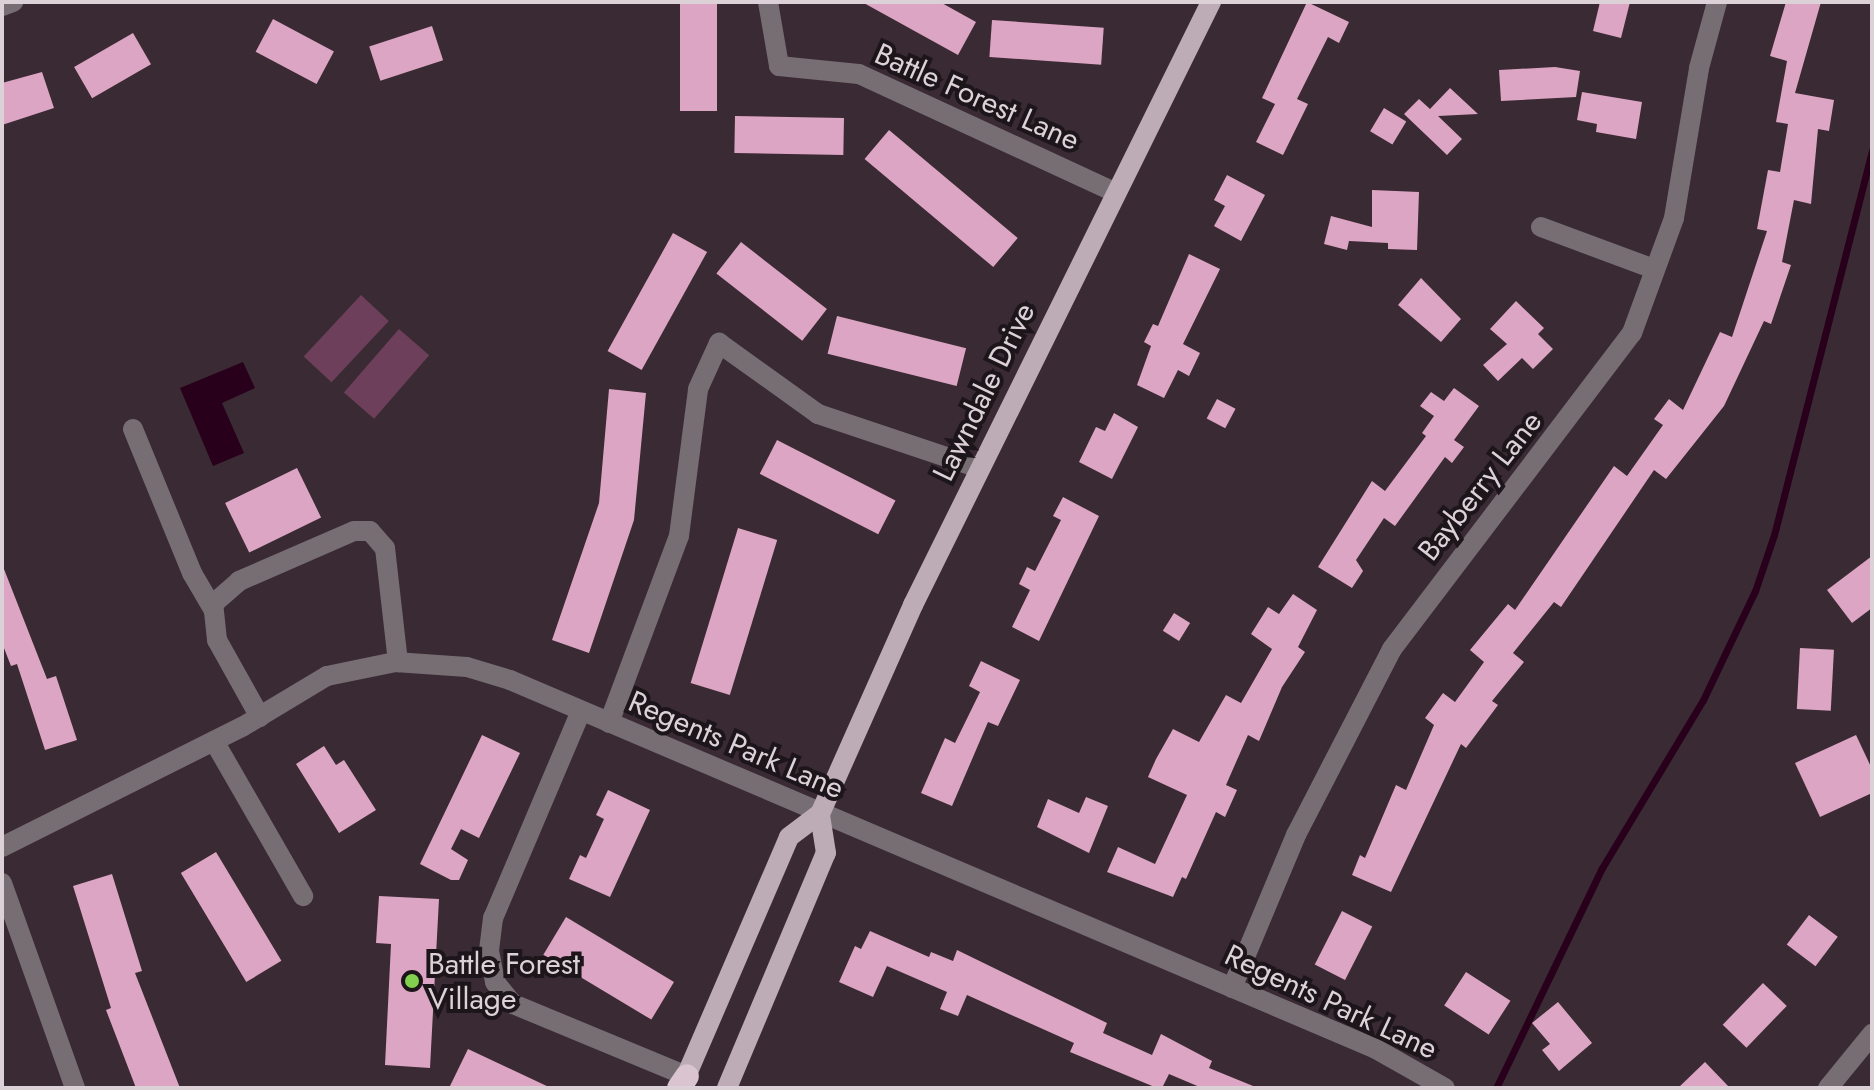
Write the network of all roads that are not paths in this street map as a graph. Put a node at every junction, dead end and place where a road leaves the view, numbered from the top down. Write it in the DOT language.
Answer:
graph roads {
  1 [pos="13,2"];
  2 [pos="768,2"];
  3 [pos="1211,2"];
  4 [pos="1717,2"];
  5 [pos="2,6"];
  6 [pos="1116,193"];
  7 [pos="1541,227"];
  8 [pos="1654,269"];
  9 [pos="133,429"];
  10 [pos="979,468"];
  11 [pos="213,609"];
  12 [pos="398,662"];
  13 [pos="581,711"];
  14 [pos="260,717"];
  15 [pos="609,723"];
  16 [pos="214,741"];
  17 [pos="820,814"];
  18 [pos="2,847"];
  19 [pos="2,883"];
  20 [pos="303,896"];
  21 [pos="1232,988"];
  22 [pos="1872,1034"];
  23 [pos="682,1084"];
  24 [pos="75,1088"];
  25 [pos="727,1088"];
  26 [pos="1445,1088"];
  27 [pos="1828,1088"];
  1 -- 5 [label="street"];
  2 -- 6 [label="street, Battle Forest Lane"];
  3 -- 6 [label="main road, Lawndale Drive"];
  4 -- 8 [label="street, Bayberry Lane"];
  6 -- 10 [label="main road, Lawndale Drive"];
  7 -- 8 [label="street"];
  8 -- 21 [label="street, Bayberry Lane"];
  9 -- 11 [label="street"];
  10 -- 15 [label="street"];
  10 -- 17 [label="main road, Lawndale Drive"];
  11 -- 12 [label="street"];
  11 -- 14 [label="street"];
  12 -- 13 [label="street, Regents Park Lane"];
  12 -- 14 [label="street, Regents Park Lane"];
  13 -- 15 [label="street, Regents Park Lane"];
  13 -- 23 [label="street"];
  14 -- 16 [label="street, Regents Park Lane"];
  15 -- 17 [label="street, Regents Park Lane"];
  16 -- 18 [label="street, Regents Park Lane"];
  16 -- 20 [label="street"];
  17 -- 21 [label="street, Regents Park Lane"];
  17 -- 23 [label="main road, Lawndale Drive"];
  17 -- 25 [label="main road"];
  19 -- 24 [label="street"];
  21 -- 26 [label="street, Regents Park Lane"];
  22 -- 27 [label="street"];
}
